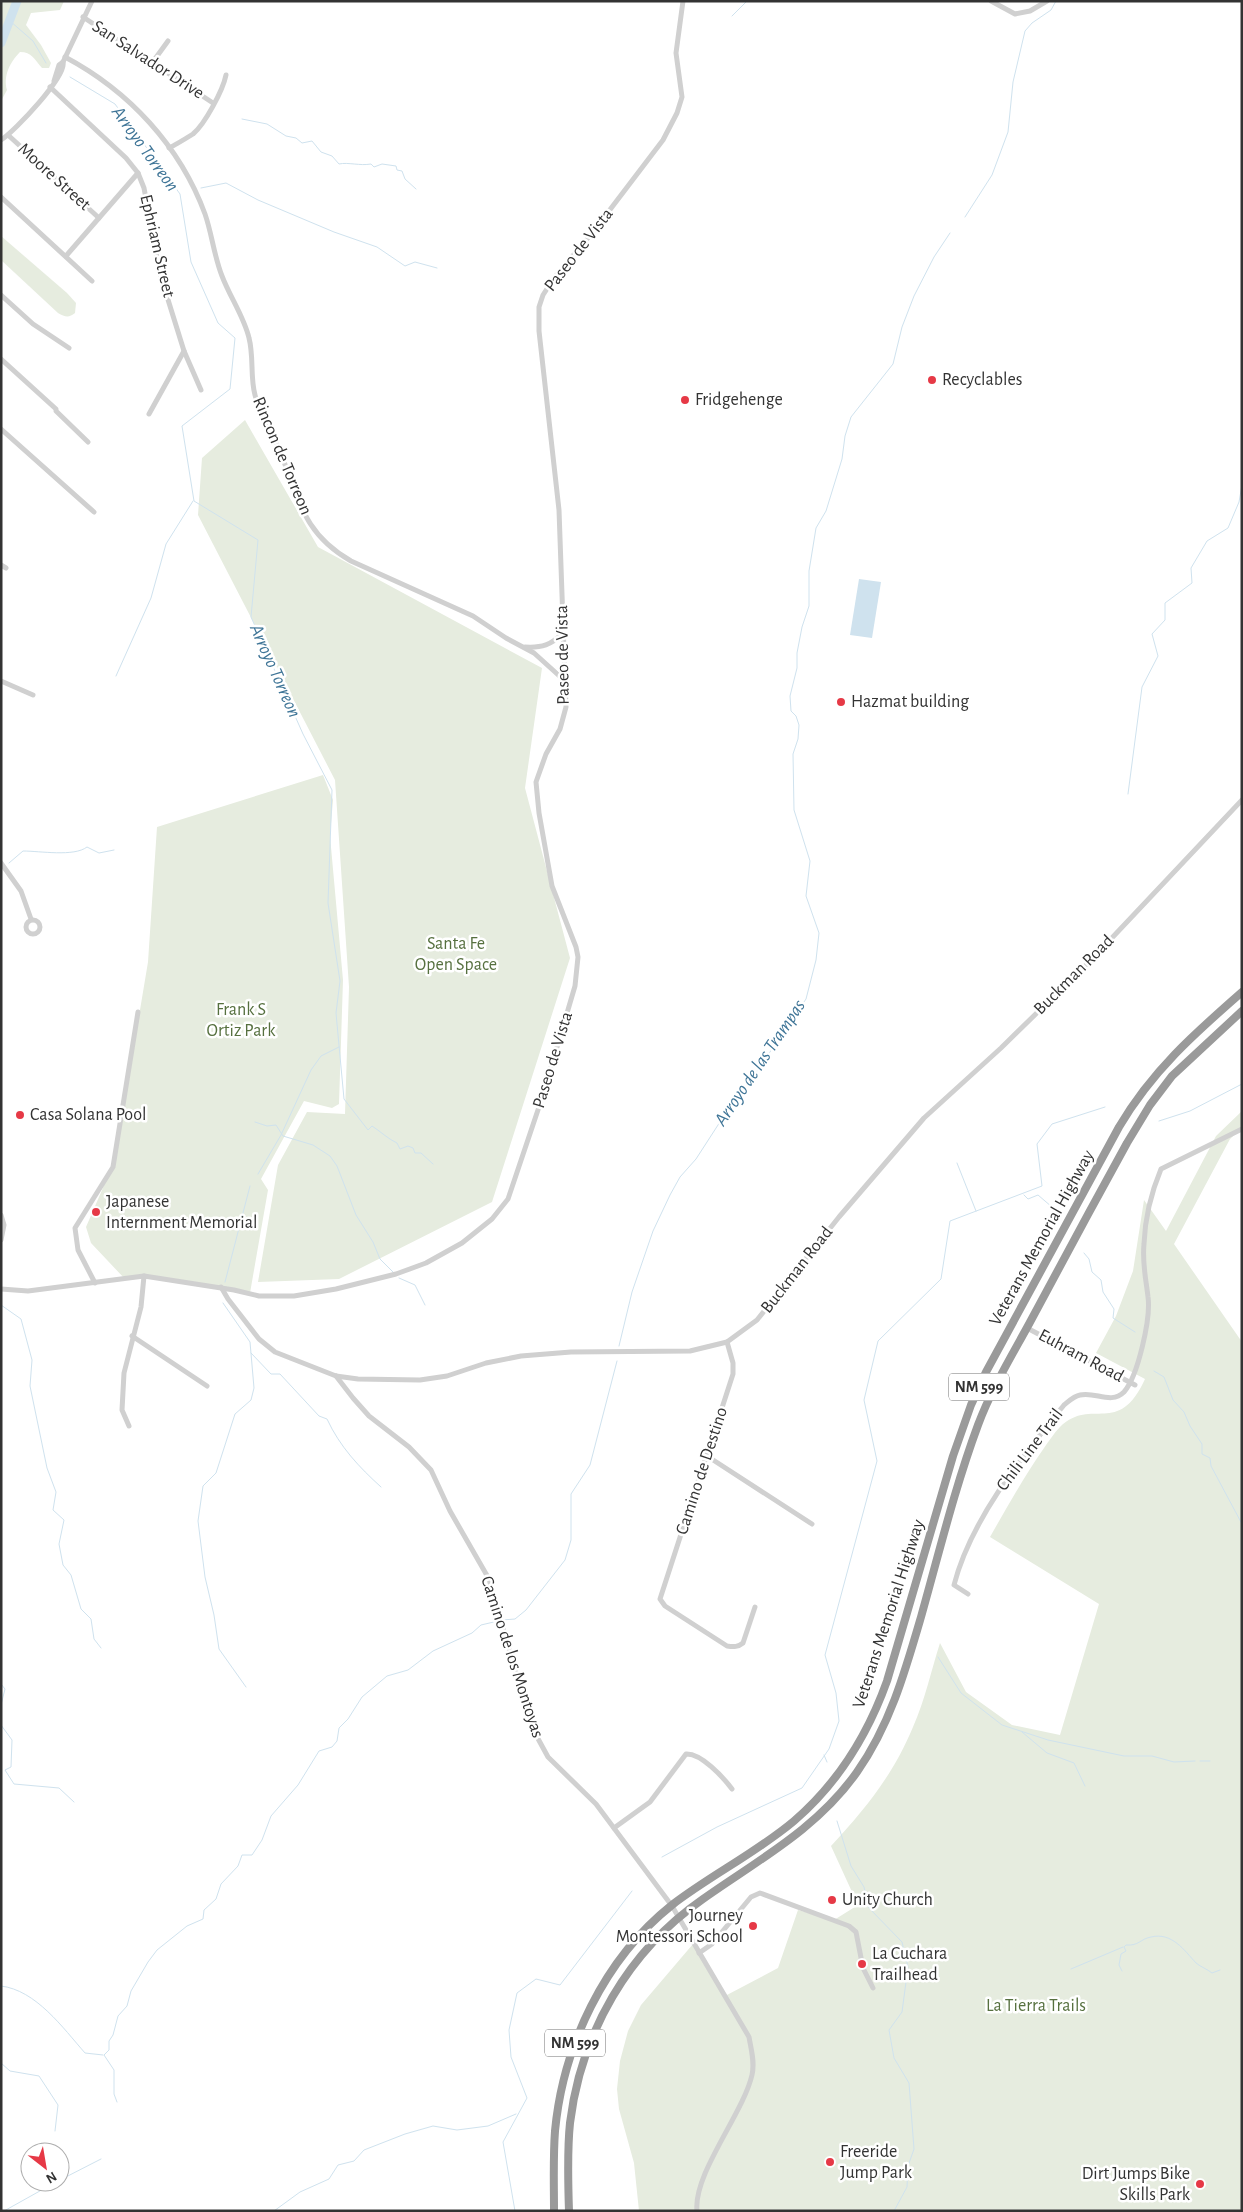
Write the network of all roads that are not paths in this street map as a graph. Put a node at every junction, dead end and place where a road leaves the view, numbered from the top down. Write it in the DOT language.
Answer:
graph roads {
  1 [pos="92,1"];
  2 [pos="683,1"];
  3 [pos="991,1"];
  4 [pos="1046,1"];
  5 [pos="83,17"];
  6 [pos="168,41"];
  7 [pos="64,60"];
  8 [pos="152,63"];
  9 [pos="226,75"];
  10 [pos="50,87"];
  11 [pos="213,103"];
  12 [pos="8,135"];
  13 [pos="1,140"];
  14 [pos="169,148"];
  15 [pos="138,173"];
  16 [pos="1,197"];
  17 [pos="99,218"];
  18 [pos="66,256"];
  19 [pos="92,281"];
  20 [pos="1,295"];
  21 [pos="69,348"];
  22 [pos="184,351"];
  23 [pos="1,360"];
  24 [pos="201,390"];
  25 [pos="149,414"];
  26 [pos="1,429"];
  27 [pos="88,442"];
  28 [pos="94,512"];
  29 [pos="563,633"];
  30 [pos="522,646"];
  31 [pos="565,681"];
  32 [pos="1,682"];
  33 [pos="33,696"];
  34 [pos="1242,800"];
  35 [pos="1,863"];
  36 [pos="31,920"];
  37 [pos="1242,992"];
  38 [pos="1242,1011"];
  39 [pos="138,1012"];
  40 [pos="1242,1129"];
  41 [pos="1,1215"];
  42 [pos="1,1240"];
  43 [pos="144,1276"];
  44 [pos="95,1282"];
  45 [pos="221,1287"];
  46 [pos="1,1288"];
  47 [pos="1027,1328"];
  48 [pos="132,1336"];
  49 [pos="727,1342"];
  50 [pos="336,1376"];
  51 [pos="1129,1382"];
  52 [pos="1135,1385"];
  53 [pos="207,1386"];
  54 [pos="129,1426"];
  55 [pos="707,1456"];
  56 [pos="812,1524"];
  57 [pos="968,1594"];
  58 [pos="755,1607"];
  59 [pos="732,1788"];
  60 [pos="614,1828"];
  61 [pos="672,1906"];
  62 [pos="678,1917"];
  63 [pos="699,1953"];
  64 [pos="873,1988"];
  65 [pos="554,2211"];
  66 [pos="569,2211"];
  67 [pos="697,2211"];
  1 -- 5 [label="street"];
  2 -- 29 [label="street, Paseo de Vista"];
  3 -- 4 [label="street"];
  5 -- 7 [label="street"];
  5 -- 8 [label="street, San Salvador Drive"];
  6 -- 8 [label="street"];
  7 -- 10 [label="street"];
  7 -- 14 [label="street, Rincon de Torreon"];
  8 -- 11 [label="street, San Salvador Drive"];
  9 -- 11 [label="street"];
  10 -- 12 [label="street"];
  10 -- 15 [label="street, Ephriam Street"];
  11 -- 14 [label="street"];
  12 -- 13 [label="street"];
  12 -- 17 [label="street, Moore Street"];
  14 -- 30 [label="street, Rincon de Torreon"];
  15 -- 17 [label="street"];
  15 -- 22 [label="street, Ephriam Street"];
  16 -- 18 [label="street"];
  17 -- 18 [label="street"];
  18 -- 19 [label="street"];
  20 -- 21 [label="street"];
  22 -- 24 [label="street, Ephriam Street"];
  22 -- 25 [label="street"];
  23 -- 27 [label="street"];
  26 -- 28 [label="street"];
  29 -- 30 [label="street"];
  29 -- 31 [label="street, Paseo de Vista"];
  30 -- 31 [label="street, Rincon de Torreon"];
  31 -- 45 [label="street, Paseo de Vista"];
  32 -- 33 [label="street"];
  34 -- 49 [label="street, Buckman Road"];
  35 -- 36 [label="street"];
  37 -- 61 [label="highway, Veterans Memorial Highway / NM 599"];
  38 -- 47 [label="highway, Veterans Memorial Highway / NM 599"];
  39 -- 44 [label="street"];
  40 -- 51 [label="street, Chili Line Trail"];
  41 -- 42 [label="street"];
  43 -- 44 [label="street, Paseo de Vista"];
  43 -- 45 [label="street, Paseo de Vista"];
  43 -- 48 [label="street"];
  44 -- 46 [label="street, Paseo de Vista"];
  45 -- 50 [label="street, Buckman Road"];
  47 -- 51 [label="street, Euhram Road"];
  47 -- 62 [label="highway, Veterans Memorial Highway / NM 599"];
  48 -- 53 [label="street"];
  48 -- 54 [label="street"];
  49 -- 50 [label="street, Buckman Road"];
  49 -- 55 [label="street, Camino de Destino"];
  50 -- 60 [label="street, Camino de los Montoyas"];
  51 -- 52 [label="street, Euhram Road"];
  51 -- 57 [label="street, Chili Line Trail"];
  55 -- 56 [label="street"];
  55 -- 58 [label="street, Camino de Destino"];
  59 -- 60 [label="street"];
  60 -- 61 [label="street, Camino de los Montoyas"];
  61 -- 62 [label="street, Camino de los Montoyas"];
  61 -- 65 [label="highway, Veterans Memorial Highway / NM 599"];
  62 -- 63 [label="street, Camino de los Montoyas"];
  62 -- 66 [label="highway, Veterans Memorial Highway / NM 599"];
  63 -- 64 [label="street"];
  63 -- 67 [label="street, Camino de los Montoyas"];
}
